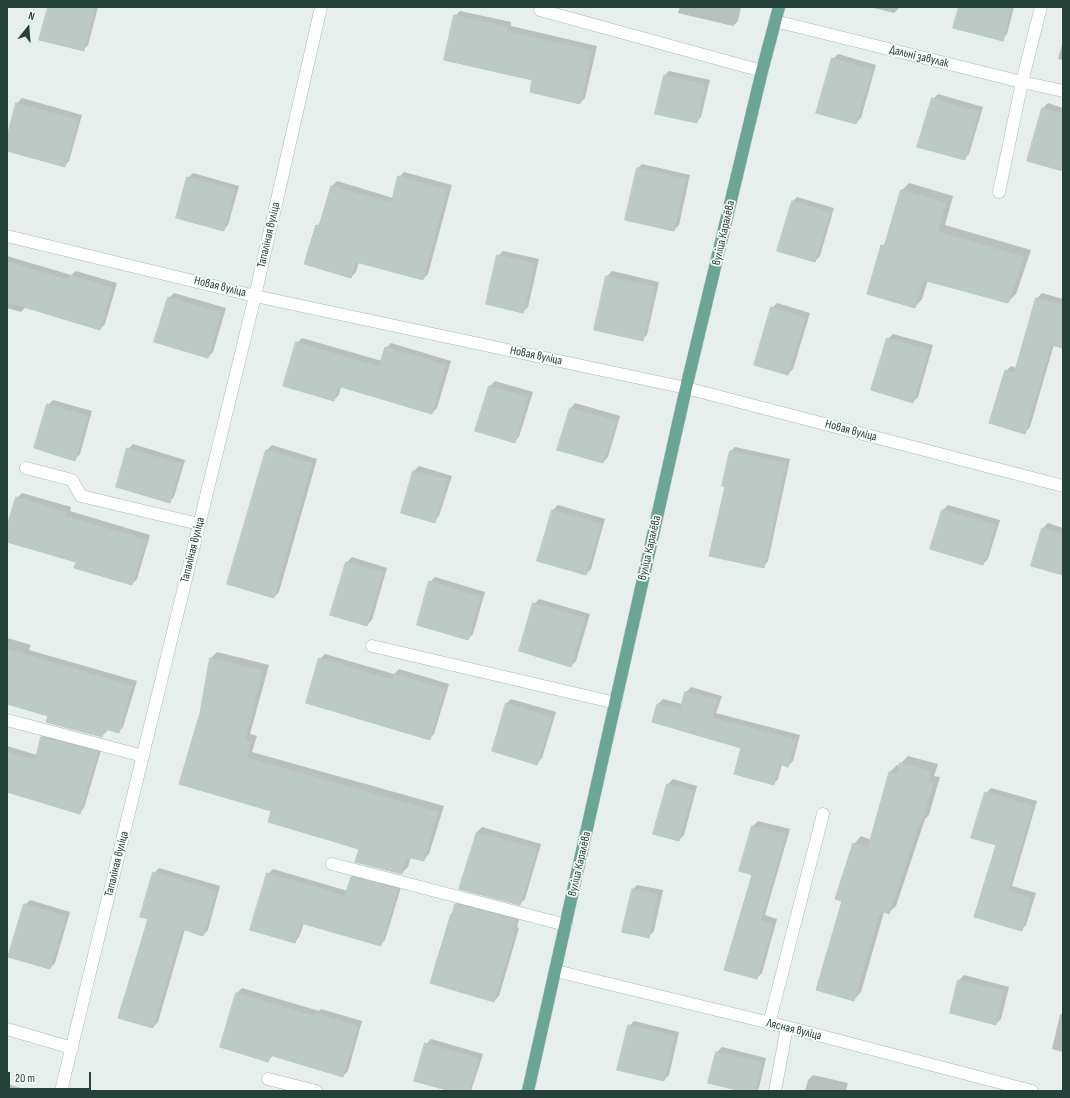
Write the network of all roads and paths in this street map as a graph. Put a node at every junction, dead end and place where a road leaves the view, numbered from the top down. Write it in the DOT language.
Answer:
graph roads {
  1 [pos="321,7"];
  2 [pos="779,7"];
  3 [pos="1042,7"];
  4 [pos="540,10"];
  5 [pos="775,21"];
  6 [pos="762,72"];
  7 [pos="1022,82"];
  8 [pos="1063,91"];
  9 [pos="999,192"];
  10 [pos="7,236"];
  11 [pos="255,296"];
  12 [pos="686,388"];
  13 [pos="26,468"];
  14 [pos="1063,486"];
  15 [pos="199,524"];
  16 [pos="372,646"];
  17 [pos="616,703"];
  18 [pos="7,720"];
  19 [pos="143,756"];
  20 [pos="823,814"];
  21 [pos="332,864"];
  22 [pos="566,925"];
  23 [pos="556,971"];
  24 [pos="769,1024"];
  25 [pos="787,1028"];
  26 [pos="7,1029"];
  27 [pos="72,1048"];
  28 [pos="268,1079"];
  29 [pos="61,1091"];
  30 [pos="316,1091"];
  31 [pos="528,1091"];
  32 [pos="775,1091"];
  33 [pos="1032,1091"];
  1 -- 11 [label="street, Тапаліная вуліца"];
  2 -- 5 [label="main road, вуліца Каралёва"];
  3 -- 7 [label="street"];
  4 -- 6 [label="street"];
  5 -- 6 [label="main road, вуліца Каралёва"];
  5 -- 7 [label="street, Дальні завулак"];
  6 -- 12 [label="main road, вуліца Каралёва"];
  7 -- 8 [label="street, Дальні завулак"];
  7 -- 9 [label="street"];
  10 -- 11 [label="street, Новая вуліца"];
  11 -- 12 [label="street, Новая вуліца"];
  11 -- 15 [label="street, Тапаліная вуліца"];
  12 -- 14 [label="street, Новая вуліца"];
  12 -- 17 [label="main road, вуліца Каралёва"];
  13 -- 15 [label="street"];
  15 -- 19 [label="street, Тапаліная вуліца"];
  16 -- 17 [label="street"];
  17 -- 22 [label="main road, вуліца Каралёва"];
  18 -- 19 [label="street"];
  19 -- 27 [label="street, Тапаліная вуліца"];
  20 -- 24 [label="street"];
  21 -- 22 [label="street"];
  22 -- 23 [label="main road, вуліца Каралёва"];
  23 -- 24 [label="street, Лясная вуліца"];
  23 -- 31 [label="main road, вуліца Каралёва"];
  24 -- 25 [label="street, Лясная вуліца"];
  25 -- 32 [label="street"];
  25 -- 33 [label="street, Лясная вуліца"];
  26 -- 27 [label="street"];
  27 -- 29 [label="street, Тапаліная вуліца"];
  28 -- 30 [label="street"];
}
